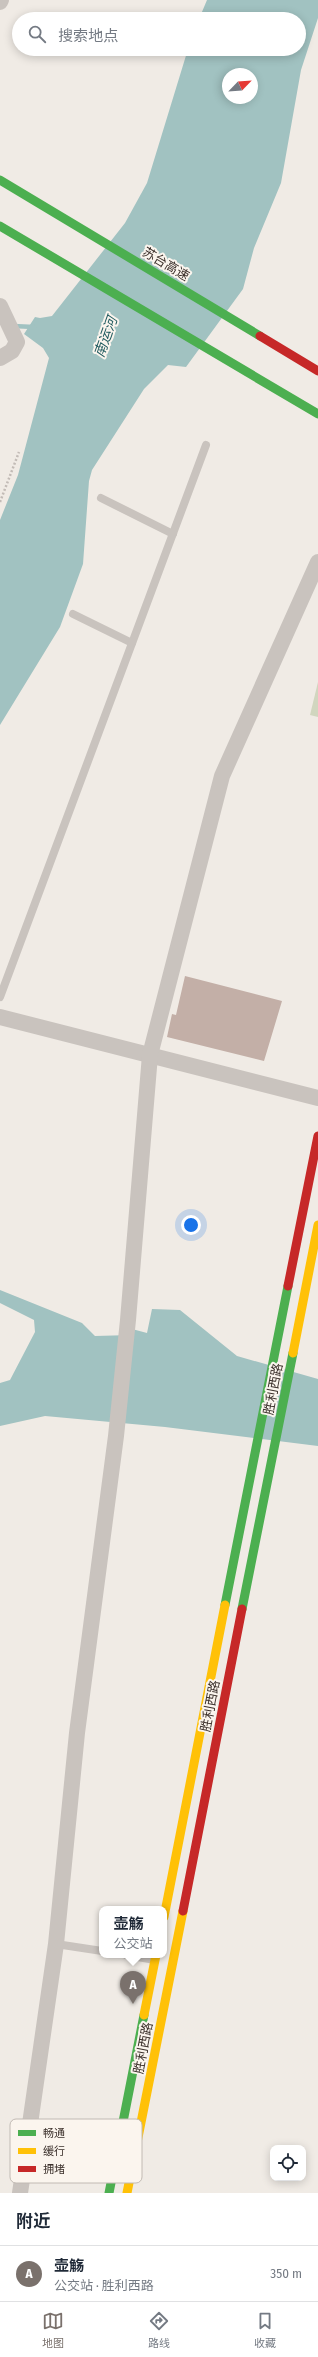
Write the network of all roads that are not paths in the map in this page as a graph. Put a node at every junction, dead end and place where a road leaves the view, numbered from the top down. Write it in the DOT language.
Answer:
graph roads {
  1 [pos="0,169"];
  2 [pos="0,180"];
  3 [pos="0,226"];
  4 [pos="118,251"];
  5 [pos="3,311"];
  6 [pos="0,358"];
  7 [pos="318,371"];
  8 [pos="318,414"];
  9 [pos="206,446"];
  10 [pos="101,498"];
  11 [pos="173,534"];
  12 [pos="318,562"];
  13 [pos="73,614"];
  14 [pos="132,643"];
  15 [pos="0,997"];
  16 [pos="0,1017"];
  17 [pos="150,1055"];
  18 [pos="318,1098"];
  19 [pos="318,1136"];
  20 [pos="318,1225"];
  21 [pos="166,1906"];
  22 [pos="56,1944"];
  23 [pos="99,1951"];
  24 [pos="156,1958"];
  25 [pos="159,1958"];
  26 [pos="173,1963"];
  27 [pos="31,2119"];
  28 [pos="124,2119"];
  29 [pos="142,2119"];
  30 [pos="21,2183"];
  31 [pos="111,2183"];
  32 [pos="129,2183"];
  33 [pos="20,2193"];
  34 [pos="109,2193"];
  35 [pos="127,2193"];
  1 -- 4 [label="main road"];
  2 -- 4 [label="main road, 苏台高速"];
  3 -- 8 [label="main road"];
  4 -- 7 [label="main road, 苏台高速"];
  5 -- 6 [label="street"];
  9 -- 11 [label="lane"];
  10 -- 11 [label="lane"];
  11 -- 14 [label="lane"];
  12 -- 17 [label="street"];
  13 -- 14 [label="lane"];
  14 -- 15 [label="lane"];
  16 -- 17 [label="street"];
  17 -- 18 [label="street"];
  17 -- 22 [label="street"];
  19 -- 21 [label="main road, 胜利西路"];
  20 -- 26 [label="main road, 胜利西路"];
  22 -- 23 [label="lane"];
  22 -- 27 [label="street"];
  24 -- 28 [label="main road, 胜利西路"];
  25 -- 26 [label="lane"];
  26 -- 29 [label="main road, 胜利西路"];
  30 -- 33 [label="street"];
  31 -- 34 [label="main road, 胜利西路"];
  32 -- 35 [label="main road, 胜利西路"];
}
